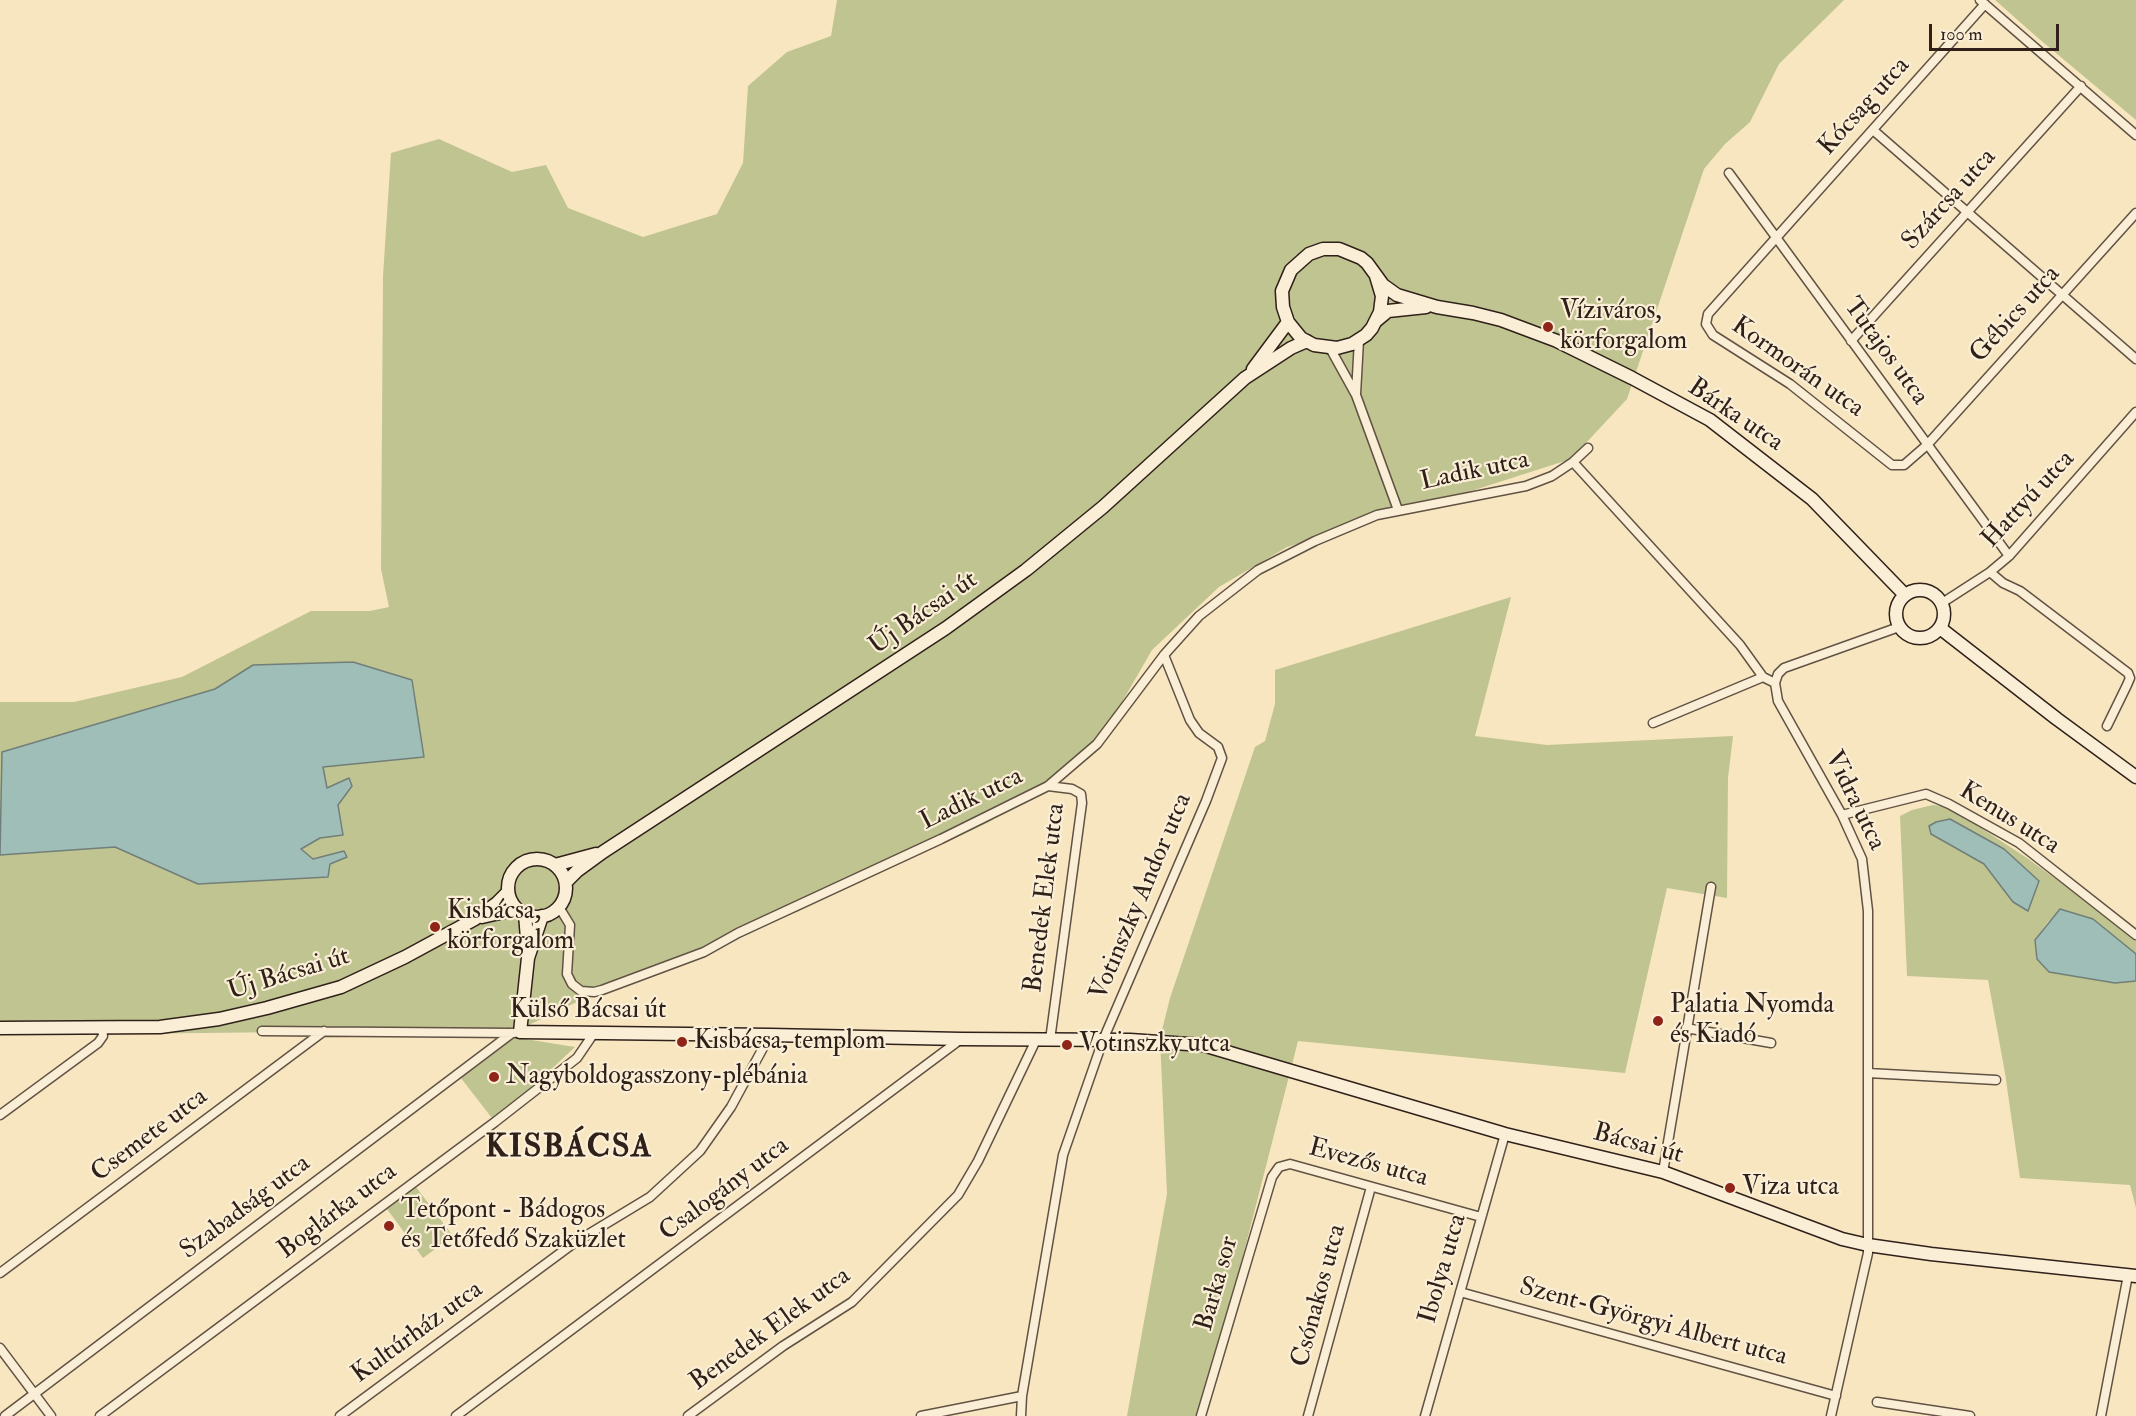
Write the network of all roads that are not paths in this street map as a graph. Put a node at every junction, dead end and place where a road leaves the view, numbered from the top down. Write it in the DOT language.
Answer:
graph roads {
  1 [pos="1983,2"];
  2 [pos="2081,86"];
  3 [pos="1873,130"];
  4 [pos="2136,135"];
  5 [pos="1729,172"];
  6 [pos="1967,212"];
  7 [pos="2136,213"];
  8 [pos="1775,237"];
  9 [pos="1376,276"];
  10 [pos="2062,294"];
  11 [pos="1437,307"];
  12 [pos="1376,321"];
  13 [pos="1288,322"];
  14 [pos="1359,340"];
  15 [pos="1307,341"];
  16 [pos="1851,341"];
  17 [pos="1330,348"];
  18 [pos="2136,359"];
  19 [pos="1245,378"];
  20 [pos="1356,395"];
  21 [pos="2136,412"];
  22 [pos="1927,445"];
  23 [pos="1588,448"];
  24 [pos="1572,462"];
  25 [pos="1398,510"];
  26 [pos="2009,556"];
  27 [pos="1990,572"];
  28 [pos="1905,595"];
  29 [pos="1942,603"];
  30 [pos="1899,627"];
  31 [pos="1940,628"];
  32 [pos="1164,655"];
  33 [pos="1763,676"];
  34 [pos="1775,683"];
  35 [pos="1653,723"];
  36 [pos="2107,726"];
  37 [pos="2136,777"];
  38 [pos="1048,786"];
  39 [pos="1842,815"];
  40 [pos="603,852"];
  41 [pos="555,865"];
  42 [pos="566,882"];
  43 [pos="1711,887"];
  44 [pos="508,892"];
  45 [pos="559,907"];
  46 [pos="521,912"];
  47 [pos="542,916"];
  48 [pos="475,919"];
  49 [pos="2136,935"];
  50 [pos="528,958"];
  51 [pos="102,1027"];
  52 [pos="0,1028"];
  53 [pos="1686,1028"];
  54 [pos="262,1031"];
  55 [pos="324,1031"];
  56 [pos="516,1033"];
  57 [pos="594,1033"];
  58 [pos="770,1035"];
  59 [pos="961,1040"];
  60 [pos="1036,1040"];
  61 [pos="1050,1040"];
  62 [pos="1103,1040"];
  63 [pos="1130,1040"];
  64 [pos="1771,1043"];
  65 [pos="1868,1073"];
  66 [pos="1996,1080"];
  67 [pos="0,1115"];
  68 [pos="1505,1134"];
  69 [pos="1279,1167"];
  70 [pos="1663,1172"];
  71 [pos="1371,1187"];
  72 [pos="1481,1217"];
  73 [pos="1868,1245"];
  74 [pos="0,1273"];
  75 [pos="2132,1275"];
  76 [pos="1460,1292"];
  77 [pos="0,1348"];
  78 [pos="34,1394"];
  79 [pos="1022,1396"];
  80 [pos="1836,1396"];
  81 [pos="1877,1402"];
  82 [pos="4,1416"];
  83 [pos="51,1416"];
  84 [pos="99,1416"];
  85 [pos="340,1416"];
  86 [pos="456,1416"];
  87 [pos="688,1416"];
  88 [pos="921,1416"];
  89 [pos="1021,1416"];
  90 [pos="1201,1416"];
  91 [pos="1308,1416"];
  92 [pos="1425,1416"];
  93 [pos="1831,1416"];
  94 [pos="1970,1416"];
  95 [pos="2102,1416"];
  1 -- 2 [label="street"];
  1 -- 3 [label="street, Kócsag utca"];
  2 -- 4 [label="street"];
  2 -- 6 [label="street, Szárcsa utca"];
  3 -- 6 [label="street"];
  3 -- 8 [label="street, Kócsag utca"];
  5 -- 8 [label="street, Tutajos utca"];
  6 -- 10 [label="street"];
  6 -- 16 [label="street, Szárcsa utca"];
  7 -- 10 [label="street, Gébics utca"];
  8 -- 16 [label="street, Tutajos utca"];
  8 -- 22 [label="street, Kormorán utca"];
  9 -- 11 [label="main road"];
  9 -- 12 [label="main road"];
  9 -- 13 [label="main road"];
  10 -- 18 [label="street"];
  10 -- 22 [label="street, Gébics utca"];
  11 -- 12 [label="main road"];
  11 -- 28 [label="main road, Bárka utca"];
  12 -- 14 [label="main road"];
  13 -- 15 [label="main road"];
  13 -- 19 [label="main road, Új Bácsai út"];
  14 -- 17 [label="main road"];
  14 -- 20 [label="street, Ladik utca"];
  15 -- 17 [label="main road"];
  15 -- 19 [label="main road, Új Bácsai út"];
  16 -- 22 [label="street, Tutajos utca"];
  17 -- 20 [label="street, Ladik utca"];
  19 -- 40 [label="main road, Új Bácsai út"];
  20 -- 25 [label="street, Ladik utca"];
  21 -- 26 [label="street, Hattyú utca"];
  22 -- 26 [label="street, Tutajos utca"];
  23 -- 24 [label="street, Ladik utca"];
  24 -- 25 [label="street, Ladik utca"];
  24 -- 33 [label="street"];
  25 -- 32 [label="street, Ladik utca"];
  26 -- 27 [label="street, Hattyú utca"];
  27 -- 29 [label="street, Hattyú utca"];
  27 -- 36 [label="street"];
  28 -- 29 [label="main road"];
  28 -- 30 [label="main road"];
  29 -- 31 [label="main road"];
  30 -- 31 [label="main road"];
  30 -- 34 [label="street"];
  31 -- 37 [label="main road"];
  32 -- 38 [label="street, Ladik utca"];
  32 -- 62 [label="street, Votinszky Andor utca"];
  33 -- 34 [label="street"];
  33 -- 35 [label="street"];
  34 -- 39 [label="street, Vidra utca"];
  38 -- 45 [label="street, Ladik utca"];
  38 -- 61 [label="street, Benedek Elek utca"];
  39 -- 49 [label="street, Kenus utca"];
  39 -- 65 [label="street, Vidra utca"];
  40 -- 41 [label="main road, Új Bácsai út"];
  40 -- 42 [label="main road, Új Bácsai út"];
  41 -- 42 [label="main road"];
  41 -- 44 [label="main road, Új Bácsai út"];
  42 -- 45 [label="main road"];
  43 -- 53 [label="street"];
  44 -- 46 [label="main road"];
  44 -- 48 [label="main road, Új Bácsai út"];
  45 -- 47 [label="main road"];
  46 -- 47 [label="main road, Új Bácsai út"];
  46 -- 48 [label="main road, Új Bácsai út"];
  46 -- 50 [label="main road"];
  47 -- 50 [label="main road"];
  48 -- 51 [label="main road, Új Bácsai út"];
  50 -- 56 [label="main road"];
  51 -- 52 [label="main road, Új Bácsai út"];
  51 -- 67 [label="street"];
  53 -- 64 [label="street"];
  53 -- 70 [label="street"];
  54 -- 55 [label="street, Külső Bácsai út"];
  55 -- 56 [label="street, Külső Bácsai út"];
  55 -- 74 [label="street, Csemete utca"];
  56 -- 57 [label="main road, Külső Bácsai út"];
  56 -- 78 [label="street, Szabadság utca"];
  57 -- 58 [label="main road, Külső Bácsai út"];
  57 -- 84 [label="street, Boglárka utca"];
  58 -- 59 [label="main road, Külső Bácsai út"];
  58 -- 85 [label="street, Kultúrház utca"];
  59 -- 60 [label="main road, Külső Bácsai út"];
  59 -- 86 [label="street, Csalogány utca"];
  60 -- 61 [label="main road, Külső Bácsai út"];
  60 -- 87 [label="street, Benedek Elek utca"];
  61 -- 62 [label="main road, Külső Bácsai út"];
  62 -- 63 [label="main road, Külső Bácsai út"];
  62 -- 79 [label="street, Votinszky Andor utca"];
  63 -- 68 [label="main road, Bácsai út"];
  65 -- 66 [label="street"];
  65 -- 73 [label="street, Vidra utca"];
  68 -- 70 [label="main road, Bácsai út"];
  68 -- 72 [label="street, Ibolya utca"];
  69 -- 71 [label="street, Evezős utca"];
  69 -- 90 [label="street, Barka sor"];
  70 -- 73 [label="main road, Bácsai út"];
  71 -- 72 [label="street, Evezős utca"];
  71 -- 91 [label="street, Csónakos utca"];
  72 -- 76 [label="street, Ibolya utca"];
  73 -- 75 [label="main road, Bácsai út"];
  73 -- 80 [label="street, Vidra utca"];
  75 -- 95 [label="street"];
  76 -- 80 [label="street, Szent-Györgyi Albert utca"];
  76 -- 92 [label="street, Ibolya utca"];
  77 -- 78 [label="street"];
  78 -- 82 [label="street, Szabadság utca"];
  78 -- 83 [label="street"];
  79 -- 88 [label="street"];
  79 -- 89 [label="street, Votinszky Andor utca"];
  80 -- 93 [label="street, Vidra utca"];
  81 -- 94 [label="street"];
}
